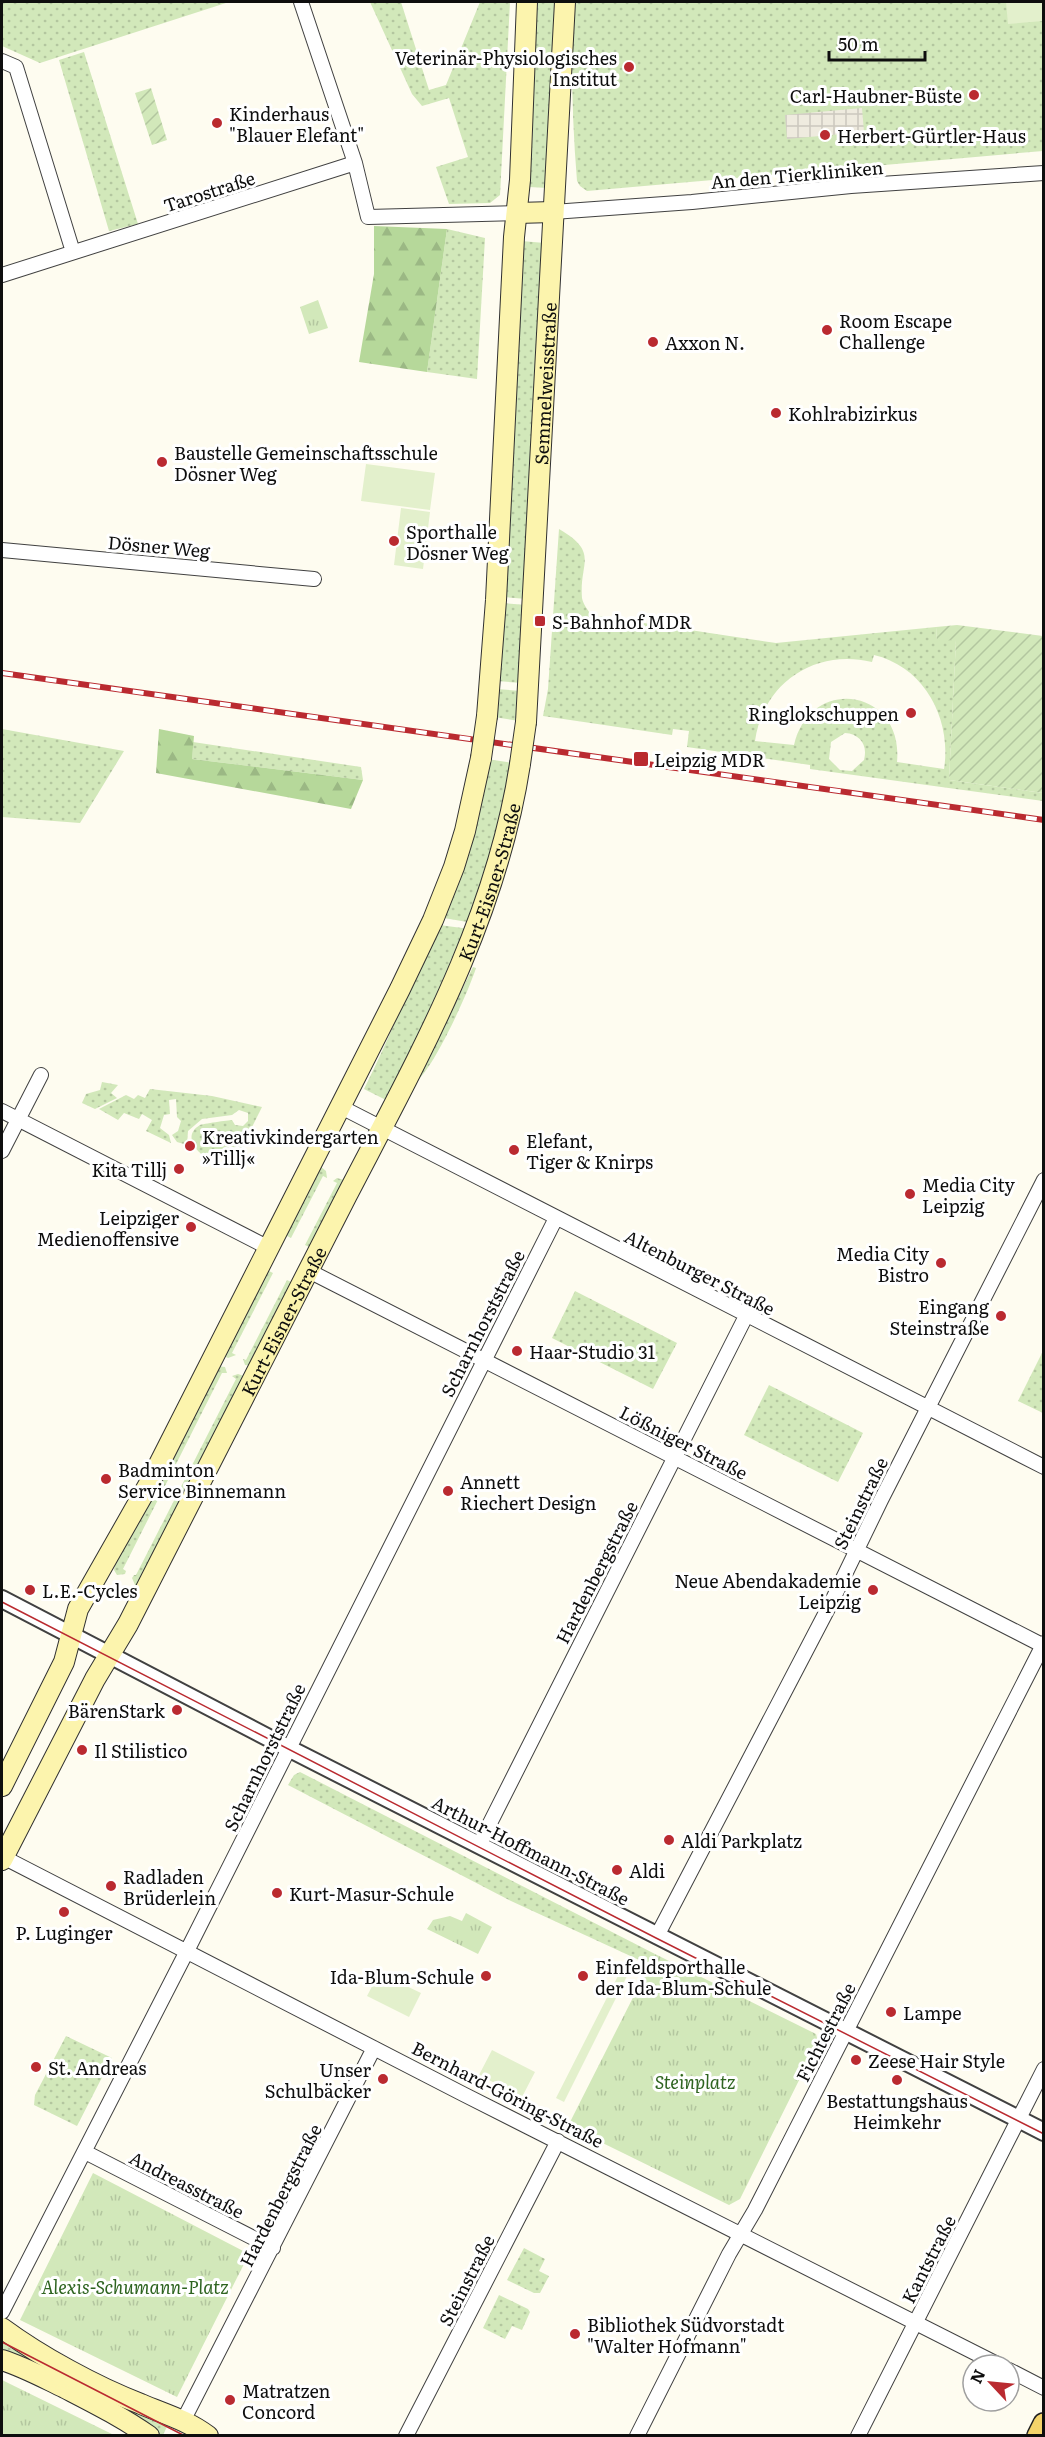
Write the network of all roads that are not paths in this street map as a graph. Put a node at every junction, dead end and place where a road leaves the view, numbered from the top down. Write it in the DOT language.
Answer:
graph roads {
  1 [pos="301,2"];
  2 [pos="527,2"];
  3 [pos="565,2"];
  4 [pos="2,61"];
  5 [pos="355,163"];
  6 [pos="1044,173"];
  7 [pos="554,212"];
  8 [pos="517,213"];
  9 [pos="73,252"];
  10 [pos="2,275"];
  11 [pos="2,550"];
  12 [pos="314,579"];
  13 [pos="481,758"];
  14 [pos="520,764"];
  15 [pos="41,1075"];
  16 [pos="340,1107"];
  17 [pos="2,1111"];
  18 [pos="18,1119"];
  19 [pos="381,1129"];
  20 [pos="2,1151"];
  21 [pos="1044,1180"];
  22 [pos="556,1218"];
  23 [pos="269,1248"];
  24 [pos="309,1271"];
  25 [pos="746,1316"];
  26 [pos="484,1359"];
  27 [pos="928,1408"];
  28 [pos="674,1457"];
  29 [pos="1044,1467"];
  30 [pos="856,1551"];
  31 [pos="2,1599"];
  32 [pos="70,1634"];
  33 [pos="1043,1645"];
  34 [pos="110,1654"];
  35 [pos="288,1748"];
  36 [pos="2,1786"];
  37 [pos="480,1845"];
  38 [pos="2,1858"];
  39 [pos="657,1936"];
  40 [pos="187,1951"];
  41 [pos="846,2031"];
  42 [pos="374,2048"];
  43 [pos="1044,2069"];
  44 [pos="1018,2119"];
  45 [pos="1044,2132"];
  46 [pos="558,2141"];
  47 [pos="85,2152"];
  48 [pos="741,2234"];
  49 [pos="273,2248"];
  50 [pos="2,2312"];
  51 [pos="916,2323"];
  52 [pos="2,2328"];
  53 [pos="975,2353"];
  54 [pos="2,2360"];
  55 [pos="1021,2376"];
  56 [pos="1044,2388"];
  57 [pos="183,2421"];
  58 [pos="1044,2424"];
  59 [pos="149,2436"];
  60 [pos="208,2436"];
  61 [pos="406,2436"];
  62 [pos="637,2436"];
  63 [pos="858,2436"];
  64 [pos="1038,2436"];
  1 -- 5 [label="street"];
  2 -- 8 [label="main road, Semmelweisstraße"];
  3 -- 7 [label="main road, Semmelweisstraße"];
  4 -- 9 [label="street"];
  5 -- 8 [label="street"];
  5 -- 9 [label="street, Tarostraße"];
  6 -- 7 [label="street, An den Tierkliniken"];
  7 -- 8 [label="main road"];
  7 -- 14 [label="main road, Semmelweisstraße, bridge"];
  8 -- 13 [label="main road, Semmelweisstraße, bridge"];
  9 -- 10 [label="street, Tarostraße"];
  11 -- 12 [label="street, Dösner Weg"];
  13 -- 16 [label="main road, Kurt-Eisner-Straße"];
  14 -- 19 [label="main road, Kurt-Eisner-Straße"];
  15 -- 18 [label="street"];
  16 -- 19 [label="street, Altenburger Straße"];
  16 -- 23 [label="main road, Kurt-Eisner-Straße"];
  17 -- 18 [label="street"];
  18 -- 20 [label="street"];
  18 -- 23 [label="street"];
  19 -- 22 [label="street, Altenburger Straße"];
  19 -- 24 [label="main road, Kurt-Eisner-Straße"];
  21 -- 27 [label="street, Steinstraße"];
  22 -- 25 [label="street, Altenburger Straße"];
  22 -- 26 [label="street, Scharnhorststraße"];
  23 -- 32 [label="main road, Kurt-Eisner-Straße"];
  24 -- 26 [label="street, Lößniger Straße"];
  24 -- 34 [label="main road, Kurt-Eisner-Straße"];
  25 -- 27 [label="street, Altenburger Straße"];
  25 -- 28 [label="street, Hardenbergstraße"];
  26 -- 28 [label="street, Lößniger Straße"];
  26 -- 35 [label="street, Scharnhorststraße"];
  27 -- 29 [label="street, Altenburger Straße"];
  27 -- 30 [label="street, Steinstraße"];
  28 -- 30 [label="street, Lößniger Straße"];
  28 -- 37 [label="street, Hardenbergstraße"];
  30 -- 33 [label="street, Lößniger Straße"];
  30 -- 39 [label="street, Steinstraße"];
  31 -- 32 [label="street, Arthur-Hoffmann-Straße"];
  32 -- 34 [label="street, Arthur-Hoffmann-Straße"];
  32 -- 36 [label="main road, Kurt-Eisner-Straße"];
  33 -- 41 [label="street, Fichtestraße"];
  34 -- 35 [label="street, Arthur-Hoffmann-Straße"];
  34 -- 38 [label="main road, Kurt-Eisner-Straße"];
  35 -- 37 [label="street, Arthur-Hoffmann-Straße"];
  35 -- 40 [label="street, Scharnhorststraße"];
  37 -- 39 [label="street, Arthur-Hoffmann-Straße"];
  38 -- 40 [label="street, Bernhard-Göring-Straße"];
  39 -- 41 [label="street, Arthur-Hoffmann-Straße"];
  40 -- 42 [label="street, Bernhard-Göring-Straße"];
  40 -- 47 [label="street, Scharnhorststraße"];
  41 -- 44 [label="street, Arthur-Hoffmann-Straße"];
  41 -- 48 [label="street, Fichtestraße"];
  42 -- 46 [label="street, Bernhard-Göring-Straße"];
  42 -- 49 [label="street, Hardenbergstraße"];
  43 -- 44 [label="street, Kantstraße"];
  44 -- 45 [label="street, Arthur-Hoffmann-Straße"];
  44 -- 51 [label="street, Kantstraße"];
  46 -- 48 [label="street, Bernhard-Göring-Straße"];
  46 -- 61 [label="street, Steinstraße"];
  47 -- 49 [label="street, Andreasstraße"];
  47 -- 50 [label="street, Scharnhorststraße"];
  48 -- 51 [label="street, Bernhard-Göring-Straße"];
  48 -- 62 [label="street, Fichtestraße"];
  49 -- 57 [label="street, Hardenbergstraße"];
  51 -- 53 [label="street, Bernhard-Göring-Straße"];
  51 -- 63 [label="street, Kantstraße"];
  52 -- 57 [label="main road"];
  54 -- 59 [label="main road"];
  55 -- 56 [label="street"];
  57 -- 60 [label="main road"];
  58 -- 64 [label="main road"];
}
